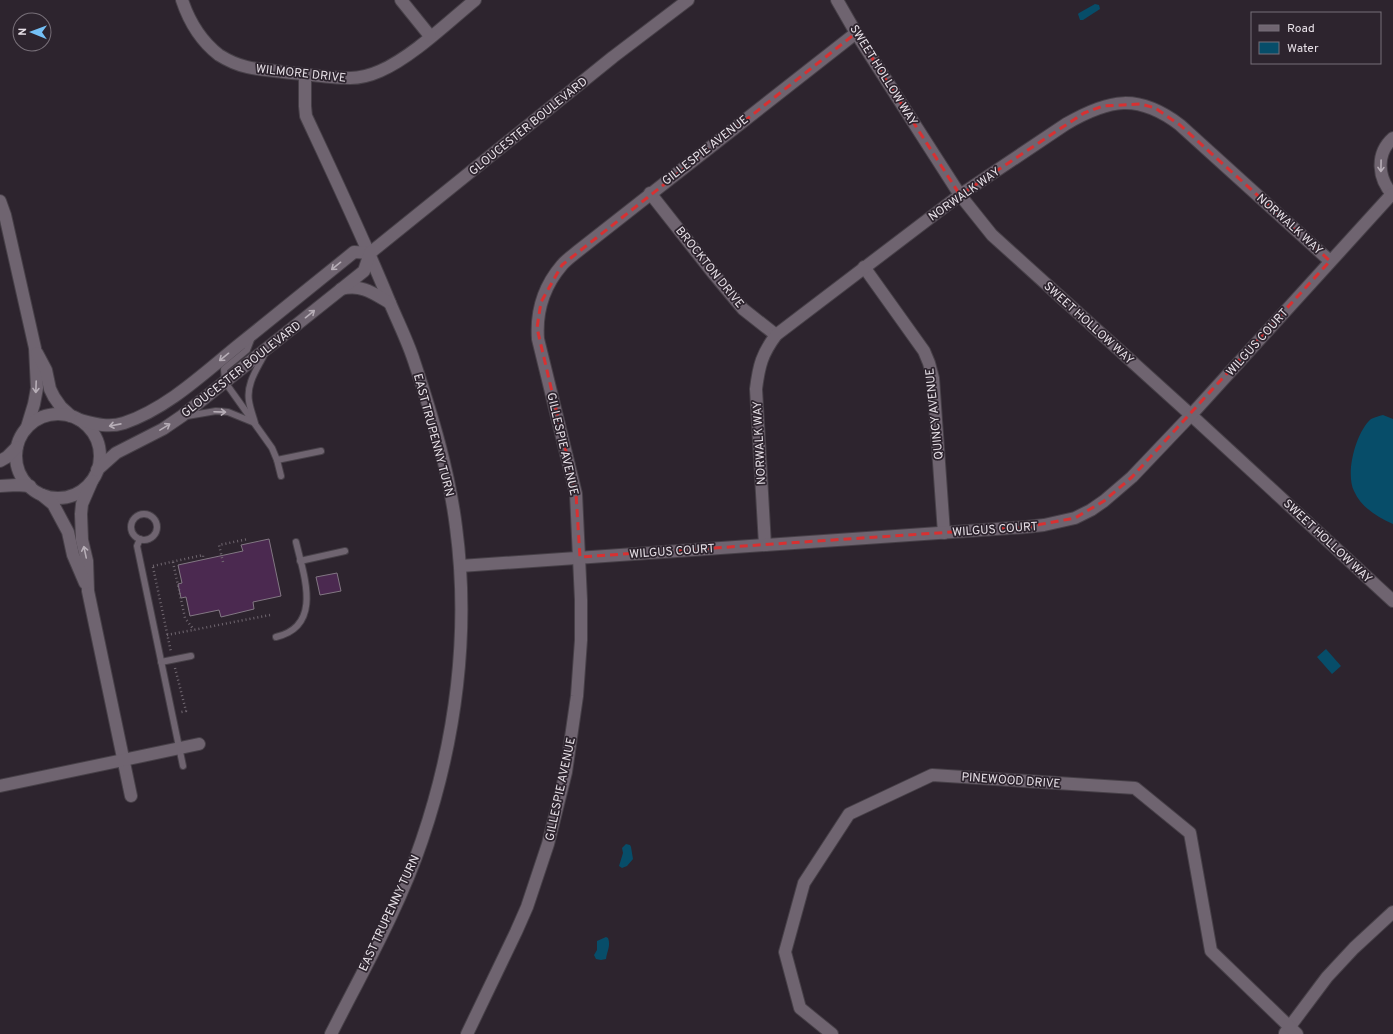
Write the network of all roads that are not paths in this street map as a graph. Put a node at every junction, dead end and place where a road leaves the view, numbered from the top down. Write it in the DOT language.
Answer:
graph roads {
  1 [pos="182,0"];
  2 [pos="401,0"];
  3 [pos="475,0"];
  4 [pos="688,0"];
  5 [pos="837,0"];
  6 [pos="856,32"];
  7 [pos="430,36"];
  8 [pos="305,74"];
  9 [pos="1393,138"];
  10 [pos="650,193"];
  11 [pos="1393,195"];
  12 [pos="960,196"];
  13 [pos="0,200"];
  14 [pos="370,253"];
  15 [pos="1330,261"];
  16 [pos="864,268"];
  17 [pos="340,290"];
  18 [pos="390,303"];
  19 [pos="254,332"];
  20 [pos="776,334"];
  21 [pos="35,348"];
  22 [pos="267,348"];
  23 [pos="224,382"];
  24 [pos="1191,415"];
  25 [pos="182,416"];
  26 [pos="75,418"];
  27 [pos="255,423"];
  28 [pos="26,428"];
  29 [pos="17,447"];
  30 [pos="321,451"];
  31 [pos="2,458"];
  32 [pos="277,460"];
  33 [pos="94,475"];
  34 [pos="281,476"];
  35 [pos="0,486"];
  36 [pos="30,486"];
  37 [pos="42,495"];
  38 [pos="944,532"];
  39 [pos="140,539"];
  40 [pos="296,542"];
  41 [pos="766,545"];
  42 [pos="344,551"];
  43 [pos="580,557"];
  44 [pos="300,561"];
  45 [pos="460,566"];
  46 [pos="88,591"];
  47 [pos="1393,601"];
  48 [pos="276,638"];
  49 [pos="191,656"];
  50 [pos="161,662"];
  51 [pos="199,744"];
  52 [pos="179,748"];
  53 [pos="123,760"];
  54 [pos="183,766"];
  55 [pos="0,784"];
  56 [pos="131,796"];
  57 [pos="1393,912"];
  58 [pos="1290,1032"];
  59 [pos="331,1034"];
  60 [pos="467,1034"];
  61 [pos="832,1034"];
  1 -- 8 [label="street, WILMORE DRIVE"];
  2 -- 7 [label="street"];
  3 -- 7 [label="street, WILMORE DRIVE"];
  4 -- 14 [label="street, GLOUCESTER BOULEVARD"];
  5 -- 6 [label="street, SWEET HOLLOW WAY"];
  6 -- 10 [label="street, GILLESPIE AVENUE"];
  6 -- 12 [label="street, SWEET HOLLOW WAY"];
  7 -- 8 [label="street, WILMORE DRIVE"];
  8 -- 14 [label="street, EAST TRUPENNY TURN"];
  9 -- 11 [label="street, WILGUS COURT, one-way"];
  10 -- 20 [label="street, BROCKTON DRIVE"];
  10 -- 43 [label="street, GILLESPIE AVENUE"];
  11 -- 15 [label="street, WILGUS COURT"];
  12 -- 15 [label="street, NORWALK WAY"];
  12 -- 16 [label="street, NORWALK WAY"];
  12 -- 24 [label="street, SWEET HOLLOW WAY"];
  13 -- 21 [label="street"];
  14 -- 17 [label="street, GLOUCESTER BOULEVARD"];
  14 -- 18 [label="street, EAST TRUPENNY TURN"];
  14 -- 19 [label="street, GLOUCESTER BOULEVARD, one-way"];
  15 -- 24 [label="street, WILGUS COURT"];
  16 -- 20 [label="street, NORWALK WAY"];
  16 -- 38 [label="street, QUINCY AVENUE"];
  17 -- 18 [label="street"];
  22 -- 17 [label="street, GLOUCESTER BOULEVARD, one-way"];
  18 -- 45 [label="street, EAST TRUPENNY TURN"];
  19 -- 23 [label="lane"];
  19 -- 26 [label="street, GLOUCESTER BOULEVARD, one-way"];
  20 -- 41 [label="street, NORWALK WAY"];
  21 -- 26 [label="street"];
  21 -- 28 [label="street, one-way"];
  22 -- 23 [label="street, GLOUCESTER BOULEVARD"];
  22 -- 27 [label="lane"];
  23 -- 25 [label="street, GLOUCESTER BOULEVARD"];
  23 -- 27 [label="lane"];
  24 -- 38 [label="street, WILGUS COURT"];
  24 -- 47 [label="street, SWEET HOLLOW WAY"];
  25 -- 27 [label="lane, one-way"];
  33 -- 25 [label="street, GLOUCESTER BOULEVARD, one-way"];
  26 -- 28 [label="street"];
  26 -- 33 [label="street"];
  27 -- 32 [label="lane"];
  28 -- 29 [label="street"];
  29 -- 31 [label="street"];
  29 -- 36 [label="street"];
  30 -- 32 [label="lane"];
  32 -- 34 [label="lane"];
  33 -- 37 [label="street"];
  46 -- 33 [label="street, one-way"];
  35 -- 36 [label="street"];
  36 -- 37 [label="street"];
  37 -- 46 [label="street"];
  38 -- 41 [label="street, WILGUS COURT"];
  39 -- 39 [label="lane"];
  39 -- 50 [label="lane"];
  40 -- 44 [label="lane"];
  41 -- 43 [label="street, WILGUS COURT"];
  42 -- 44 [label="lane"];
  43 -- 45 [label="street, WILGUS COURT"];
  43 -- 60 [label="street, GILLESPIE AVENUE"];
  44 -- 48 [label="lane"];
  45 -- 59 [label="street, EAST TRUPENNY TURN"];
  46 -- 53 [label="street"];
  49 -- 50 [label="lane"];
  50 -- 52 [label="lane"];
  51 -- 52 [label="street"];
  52 -- 53 [label="street"];
  52 -- 54 [label="lane"];
  53 -- 55 [label="street"];
  53 -- 56 [label="street"];
  57 -- 58 [label="street"];
  58 -- 61 [label="street, PINEWOOD DRIVE"];
}
